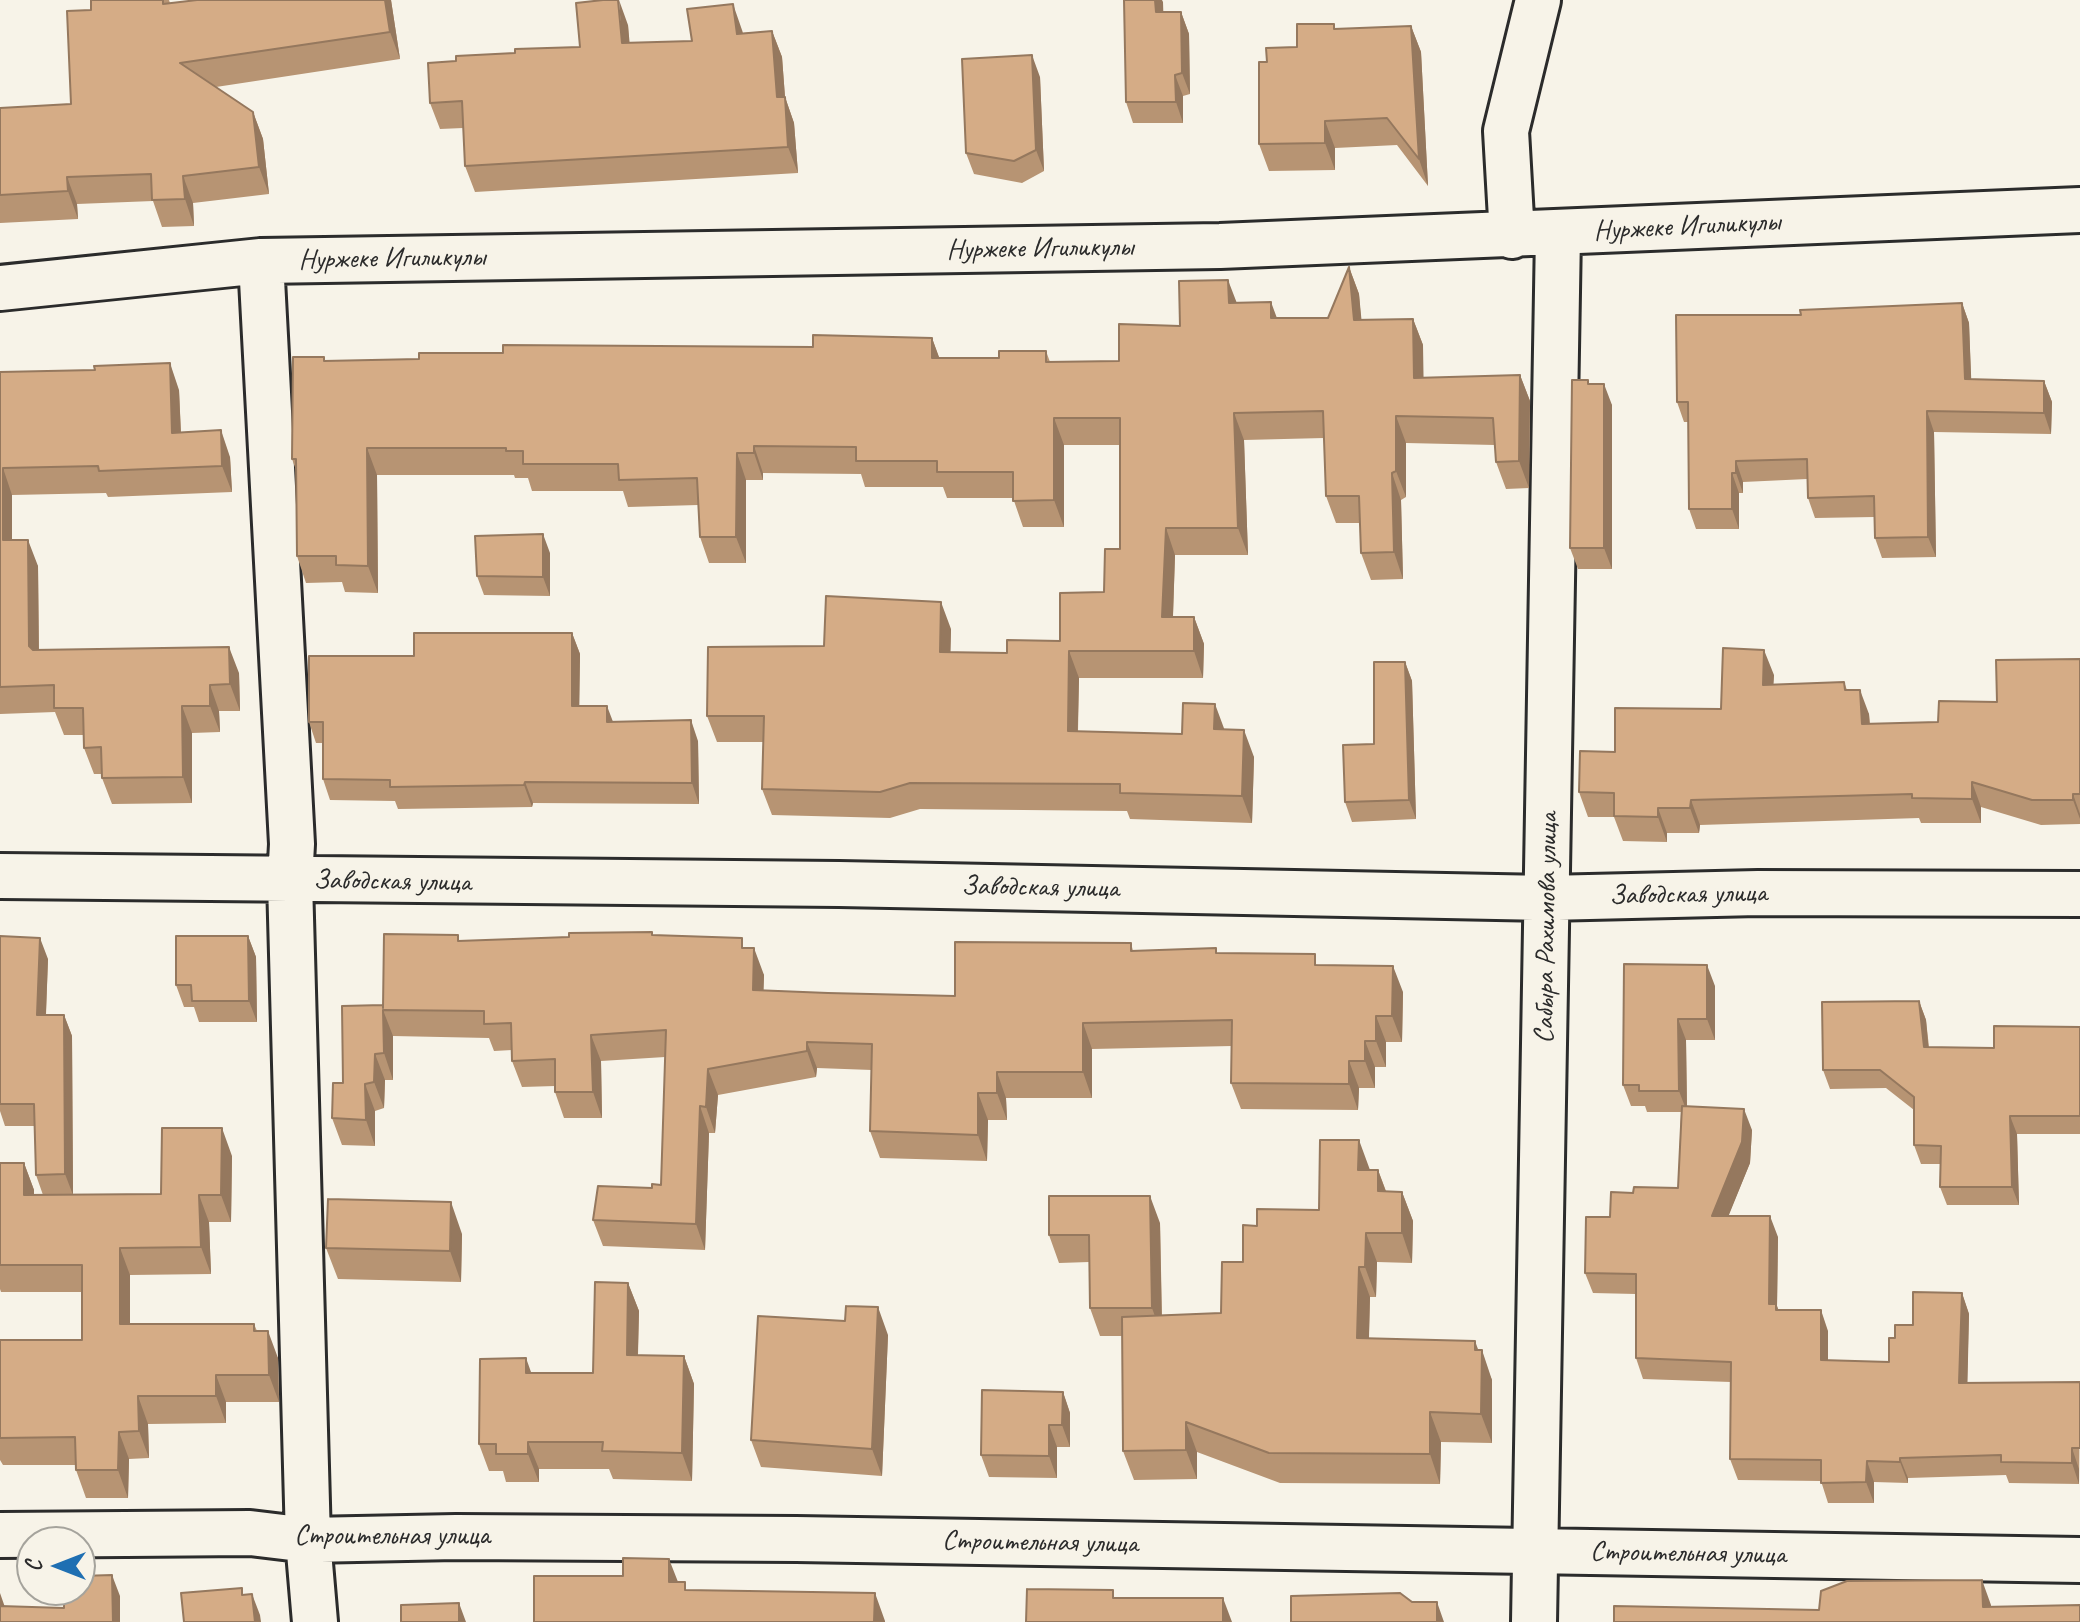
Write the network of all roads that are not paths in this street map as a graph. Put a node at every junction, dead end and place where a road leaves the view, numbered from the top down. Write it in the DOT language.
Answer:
graph roads {
  1 [pos="1538,0"];
  2 [pos="2080,210"];
  3 [pos="1558,234"];
  4 [pos="1512,236"];
  5 [pos="261,261"];
  6 [pos="0,288"];
  7 [pos="0,876"];
  8 [pos="290,881"];
  9 [pos="2080,894"];
  10 [pos="1547,898"];
  11 [pos="0,1535"];
  12 [pos="308,1540"];
  13 [pos="1534,1551"];
  14 [pos="2080,1560"];
  15 [pos="315,1622"];
  16 [pos="1534,1622"];
  1 -- 4 [label="street"];
  2 -- 3 [label="street, Нуржеке Игиликулы"];
  3 -- 4 [label="street, Нуржеке Игиликулы"];
  3 -- 10 [label="street, Сабыра Рахимова улица"];
  4 -- 5 [label="street, Нуржеке Игиликулы"];
  5 -- 6 [label="street, Нуржеке Игиликулы"];
  5 -- 8 [label="street"];
  7 -- 8 [label="street, Заводская улица"];
  8 -- 10 [label="street, Заводская улица"];
  8 -- 12 [label="street"];
  9 -- 10 [label="street, Заводская улица"];
  10 -- 13 [label="street, Сабыра Рахимова улица"];
  11 -- 12 [label="street, Строительная улица"];
  12 -- 13 [label="street, Строительная улица"];
  12 -- 15 [label="street"];
  13 -- 14 [label="street, Строительная улица"];
  13 -- 16 [label="street, Сабыра Рахимова улица"];
}
